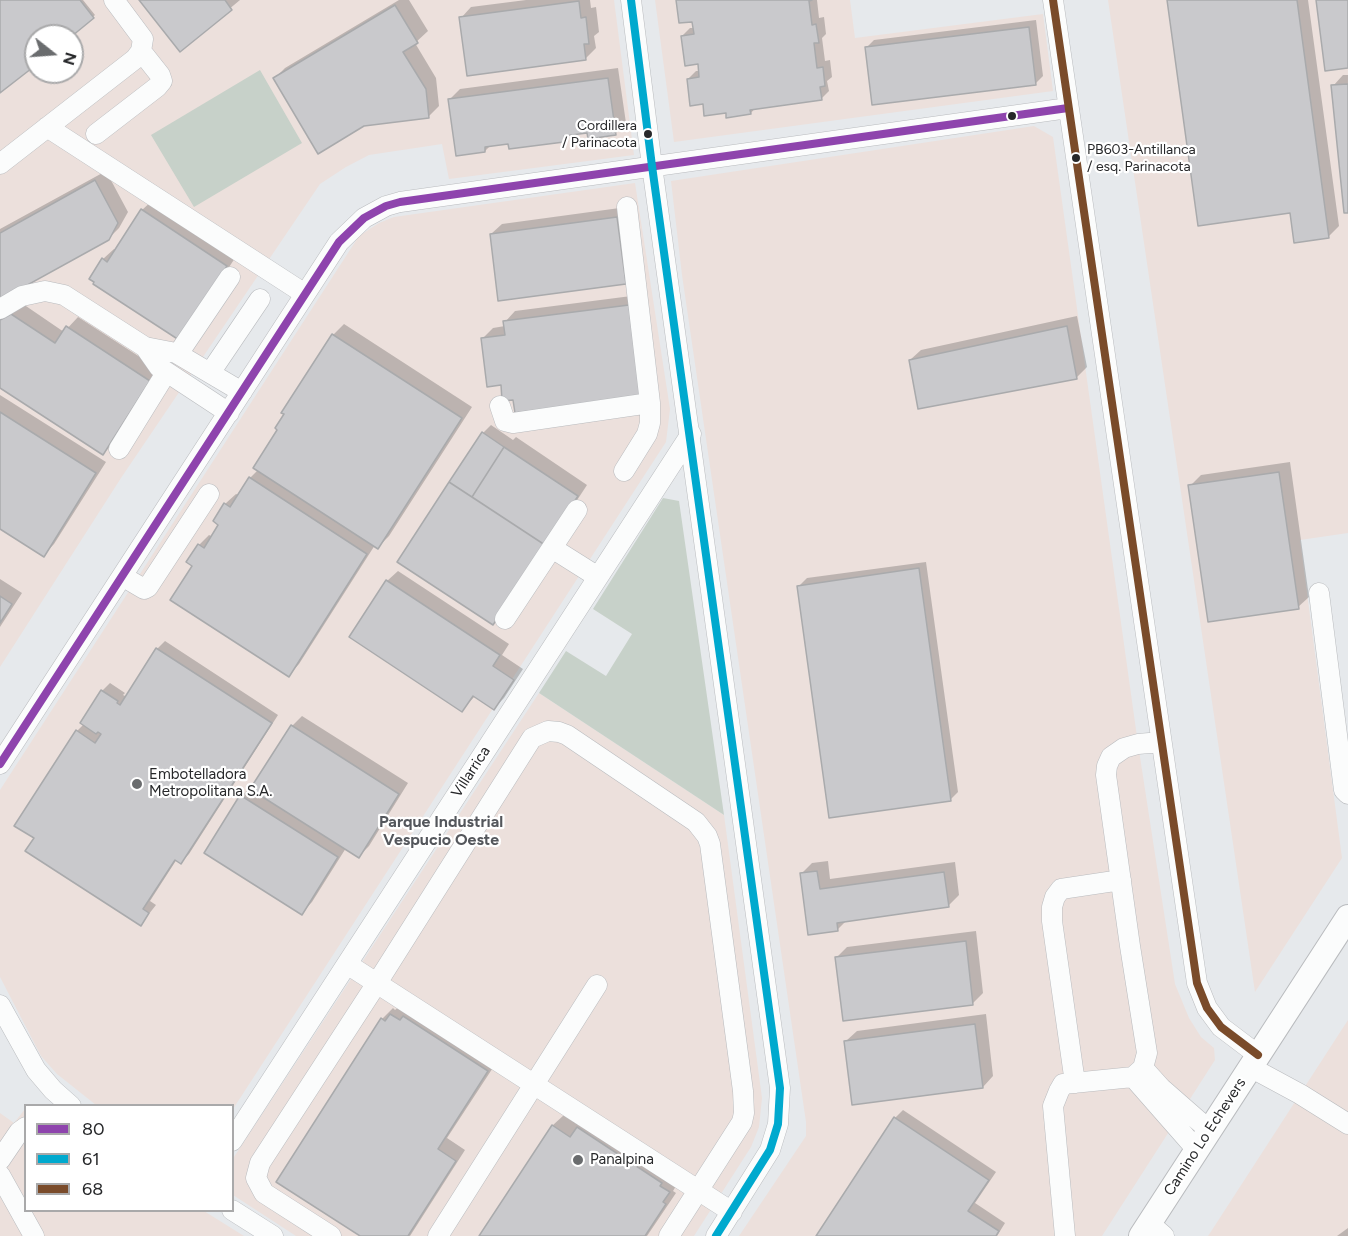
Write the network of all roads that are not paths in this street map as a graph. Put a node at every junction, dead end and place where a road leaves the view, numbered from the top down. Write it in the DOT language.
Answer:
graph roads {
  1 [pos="114,0"];
  2 [pos="631,0"];
  3 [pos="1053,0"];
  4 [pos="141,51"];
  5 [pos="1068,108"];
  6 [pos="47,127"];
  7 [pos="96,134"];
  8 [pos="0,164"];
  9 [pos="652,166"];
  10 [pos="627,207"];
  11 [pos="230,276"];
  12 [pos="305,294"];
  13 [pos="670,294"];
  14 [pos="638,297"];
  15 [pos="260,299"];
  16 [pos="0,309"];
  17 [pos="145,347"];
  18 [pos="178,354"];
  19 [pos="166,372"];
  20 [pos="210,373"];
  21 [pos="242,392"];
  22 [pos="651,403"];
  23 [pos="500,406"];
  24 [pos="229,412"];
  25 [pos="691,434"];
  26 [pos="119,449"];
  27 [pos="624,471"];
  28 [pos="209,494"];
  29 [pos="577,510"];
  30 [pos="552,548"];
  31 [pos="122,576"];
  32 [pos="598,577"];
  33 [pos="1319,593"];
  34 [pos="505,620"];
  35 [pos="1161,742"];
  36 [pos="0,764"];
  37 [pos="1348,794"];
  38 [pos="1121,880"];
  39 [pos="1348,917"];
  40 [pos="347,964"];
  41 [pos="377,983"];
  42 [pos="597,985"];
  43 [pos="0,1005"];
  44 [pos="1255,1061"];
  45 [pos="1138,1072"];
  46 [pos="1075,1083"];
  47 [pos="534,1084"];
  48 [pos="63,1103"];
  49 [pos="1348,1125"];
  50 [pos="24,1128"];
  51 [pos="234,1139"];
  52 [pos="1203,1140"];
  53 [pos="0,1160"];
  54 [pos="0,1175"];
  55 [pos="699,1191"];
  56 [pos="234,1211"];
  57 [pos="732,1212"];
  58 [pos="1151,1232"];
  59 [pos="34,1236"];
  60 [pos="273,1236"];
  61 [pos="331,1236"];
  62 [pos="438,1236"];
  63 [pos="669,1236"];
  64 [pos="716,1236"];
  65 [pos="1065,1236"];
  1 -- 4 [label="street"];
  2 -- 9 [label="street"];
  3 -- 5 [label="street"];
  4 -- 6 [label="street"];
  4 -- 7 [label="street"];
  5 -- 9 [label="street"];
  5 -- 35 [label="street"];
  6 -- 8 [label="street"];
  6 -- 12 [label="street"];
  9 -- 12 [label="street"];
  9 -- 13 [label="street"];
  10 -- 14 [label="street"];
  11 -- 18 [label="street"];
  12 -- 21 [label="street"];
  13 -- 14 [label="street"];
  13 -- 25 [label="street"];
  14 -- 22 [label="street"];
  15 -- 20 [label="street"];
  16 -- 17 [label="street"];
  17 -- 18 [label="street"];
  17 -- 19 [label="street"];
  18 -- 20 [label="street"];
  19 -- 24 [label="street"];
  19 -- 26 [label="street"];
  20 -- 21 [label="street"];
  21 -- 24 [label="street"];
  22 -- 23 [label="street"];
  22 -- 27 [label="street"];
  24 -- 31 [label="street"];
  25 -- 32 [label="street, Villarrica"];
  25 -- 57 [label="street"];
  28 -- 31 [label="street"];
  29 -- 30 [label="street"];
  30 -- 32 [label="street"];
  30 -- 34 [label="street"];
  31 -- 36 [label="street"];
  32 -- 40 [label="street, Villarrica"];
  33 -- 37 [label="street"];
  35 -- 38 [label="street"];
  35 -- 44 [label="street"];
  38 -- 45 [label="street"];
  38 -- 46 [label="street"];
  39 -- 44 [label="main road, Camino Lo Echevers"];
  40 -- 41 [label="street"];
  40 -- 51 [label="street, Villarrica"];
  41 -- 47 [label="street"];
  41 -- 55 [label="street"];
  41 -- 61 [label="street"];
  42 -- 47 [label="street"];
  43 -- 48 [label="street"];
  44 -- 49 [label="street"];
  44 -- 52 [label="main road, Camino Lo Echevers"];
  45 -- 46 [label="street"];
  45 -- 52 [label="street"];
  46 -- 65 [label="street"];
  47 -- 55 [label="street"];
  47 -- 62 [label="street"];
  50 -- 53 [label="street"];
  52 -- 58 [label="main road, Camino Lo Echevers"];
  54 -- 59 [label="street"];
  55 -- 57 [label="street"];
  55 -- 63 [label="street"];
  56 -- 60 [label="street"];
  57 -- 64 [label="street"];
}
